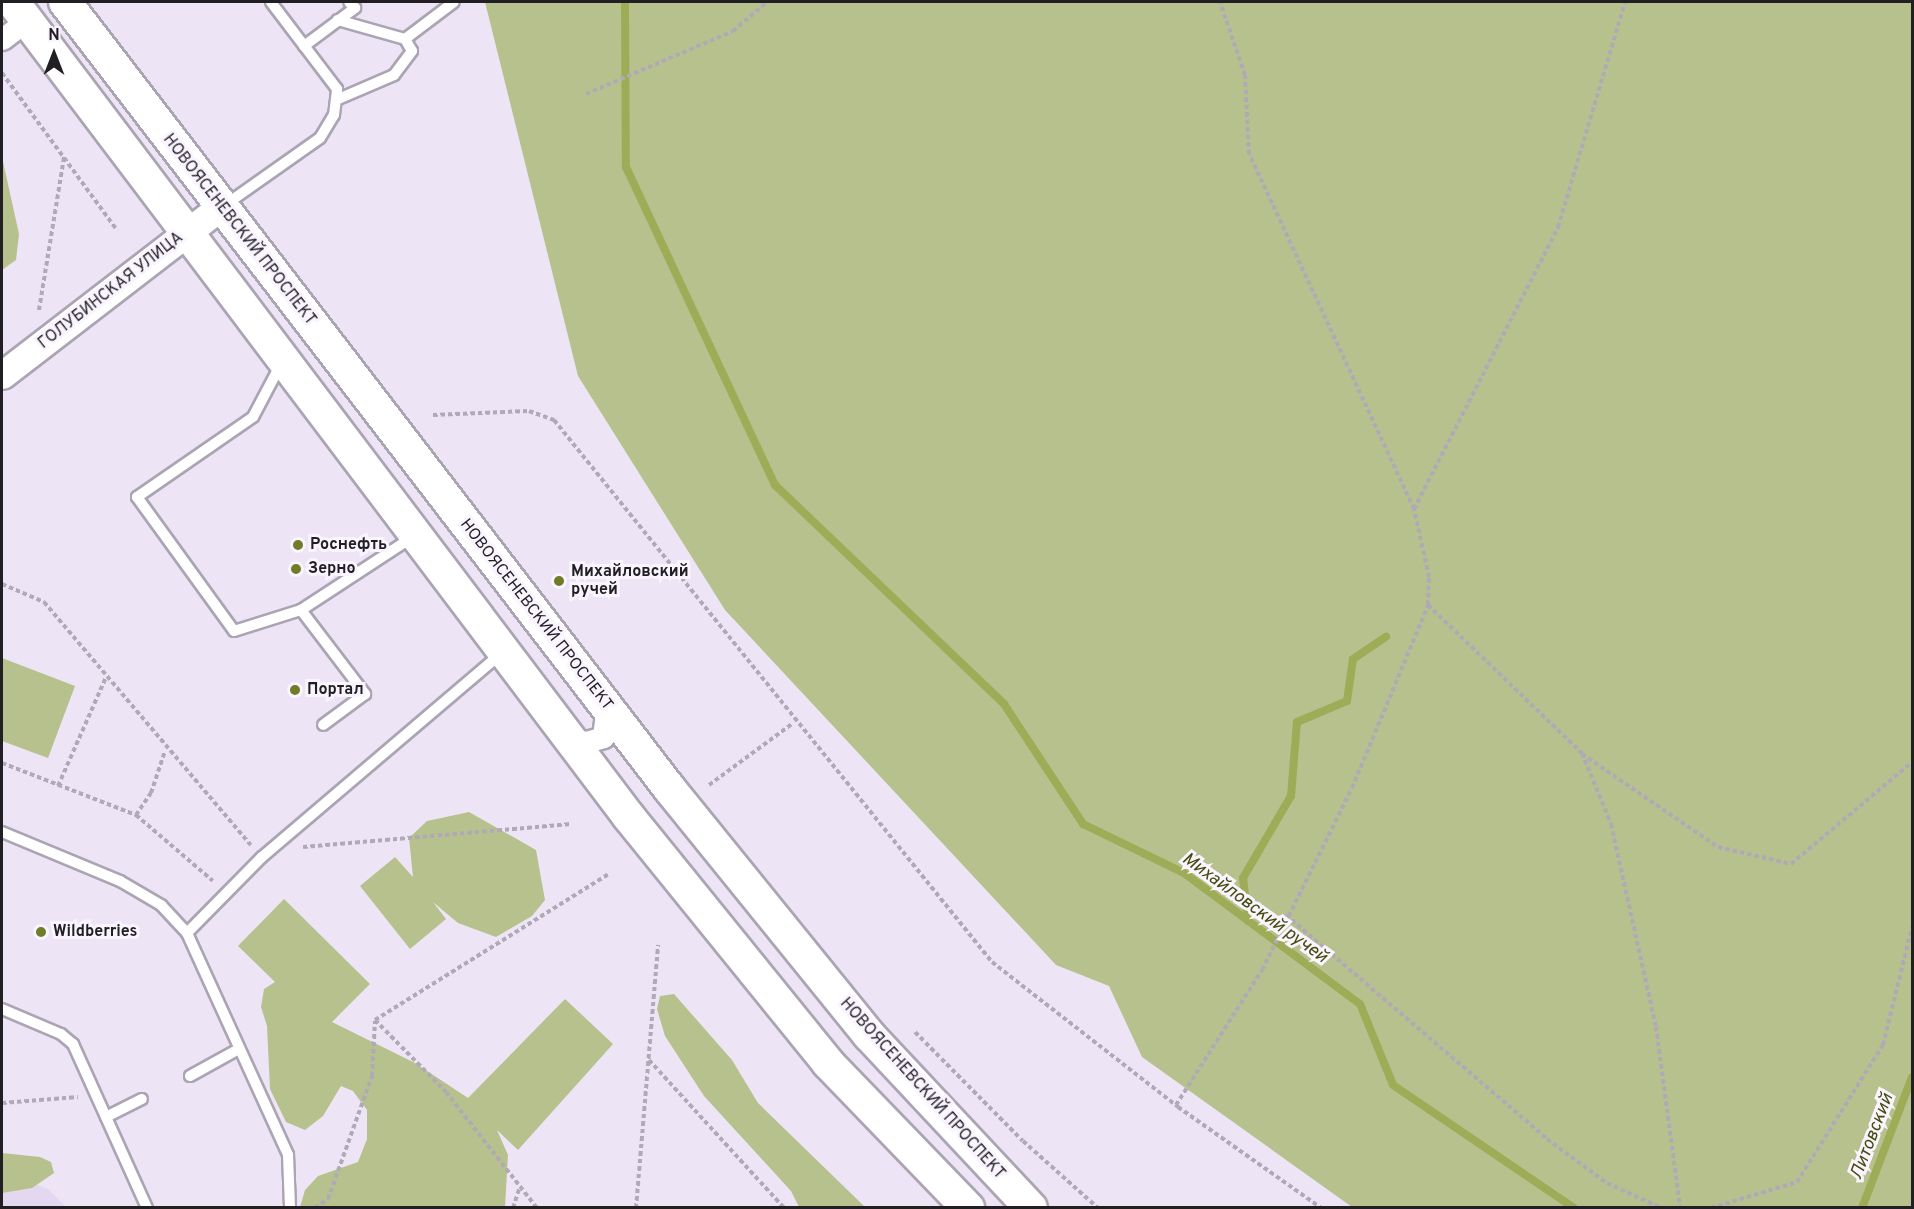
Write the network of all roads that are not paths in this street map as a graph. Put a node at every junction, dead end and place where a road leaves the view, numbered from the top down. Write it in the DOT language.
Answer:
graph roads {
  1 [pos="65,2"];
  2 [pos="271,2"];
  3 [pos="350,2"];
  4 [pos="454,2"];
  5 [pos="20,11"];
  6 [pos="338,20"];
  7 [pos="2,39"];
  8 [pos="405,39"];
  9 [pos="304,46"];
  10 [pos="336,100"];
  11 [pos="220,207"];
  12 [pos="184,234"];
  13 [pos="282,362"];
  14 [pos="2,375"];
  15 [pos="414,536"];
  16 [pos="301,610"];
  17 [pos="502,653"];
  18 [pos="607,706"];
  19 [pos="323,725"];
  20 [pos="568,739"];
  21 [pos="2,832"];
  22 [pos="187,933"];
  23 [pos="2,1009"];
  24 [pos="239,1049"];
  25 [pos="190,1076"];
  26 [pos="142,1100"];
  27 [pos="106,1117"];
  28 [pos="147,1208"];
  29 [pos="290,1208"];
  30 [pos="968,1208"];
  31 [pos="1031,1208"];
  1 -- 11 [label="main road, НОВОЯСЕНЕВСКИЙ ПРОСПЕКТ"];
  2 -- 9 [label="lane"];
  3 -- 6 [label="lane"];
  4 -- 8 [label="lane"];
  5 -- 7 [label="street"];
  5 -- 12 [label="main road"];
  6 -- 8 [label="lane"];
  6 -- 9 [label="lane"];
  8 -- 10 [label="lane"];
  9 -- 10 [label="lane"];
  10 -- 11 [label="lane"];
  11 -- 12 [label="street, ГОЛУБИНСКАЯ УЛИЦА"];
  11 -- 18 [label="main road, НОВОЯСЕНЕВСКИЙ ПРОСПЕКТ"];
  12 -- 13 [label="main road"];
  12 -- 14 [label="street, ГОЛУБИНСКАЯ УЛИЦА"];
  13 -- 15 [label="main road"];
  13 -- 16 [label="lane"];
  15 -- 16 [label="lane"];
  15 -- 17 [label="main road"];
  16 -- 19 [label="lane"];
  17 -- 20 [label="main road"];
  17 -- 22 [label="lane"];
  18 -- 20 [label="street"];
  18 -- 31 [label="main road, НОВОЯСЕНЕВСКИЙ ПРОСПЕКТ"];
  20 -- 30 [label="main road"];
  21 -- 22 [label="lane"];
  22 -- 24 [label="lane"];
  23 -- 27 [label="lane"];
  24 -- 25 [label="lane"];
  24 -- 29 [label="lane"];
  26 -- 27 [label="lane"];
  27 -- 28 [label="lane"];
}
